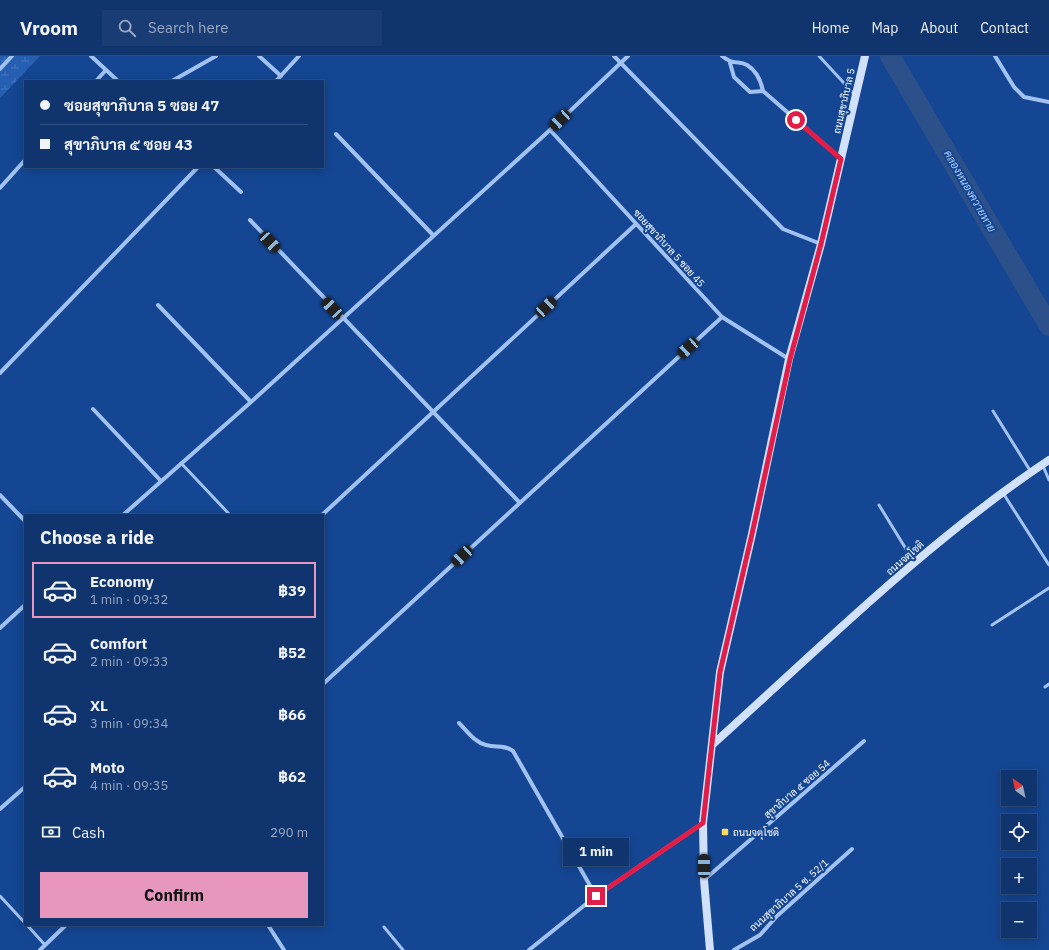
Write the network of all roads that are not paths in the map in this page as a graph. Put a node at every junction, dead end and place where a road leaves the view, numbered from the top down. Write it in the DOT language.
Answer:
graph roads {
  1 [pos="12,56"];
  2 [pos="91,56"];
  3 [pos="216,56"];
  4 [pos="259,56"];
  5 [pos="299,56"];
  6 [pos="614,56"];
  7 [pos="628,56"];
  8 [pos="722,56"];
  9 [pos="819,56"];
  10 [pos="865,56"];
  11 [pos="995,56"];
  12 [pos="730,63"];
  13 [pos="621,64"];
  14 [pos="0,69"];
  15 [pos="106,70"];
  16 [pos="281,76"];
  17 [pos="97,80"];
  18 [pos="117,80"];
  19 [pos="174,80"];
  20 [pos="277,80"];
  21 [pos="763,91"];
  22 [pos="855,95"];
  23 [pos="1049,102"];
  24 [pos="550,130"];
  25 [pos="336,134"];
  26 [pos="841,159"];
  27 [pos="24,161"];
  28 [pos="197,168"];
  29 [pos="215,168"];
  30 [pos="0,188"];
  31 [pos="241,192"];
  32 [pos="250,220"];
  33 [pos="636,224"];
  34 [pos="434,235"];
  35 [pos="821,244"];
  36 [pos="158,305"];
  37 [pos="722,317"];
  38 [pos="342,318"];
  39 [pos="790,359"];
  40 [pos="0,373"];
  41 [pos="251,402"];
  42 [pos="93,409"];
  43 [pos="434,411"];
  44 [pos="993,411"];
  45 [pos="1049,460"];
  46 [pos="181,463"];
  47 [pos="1042,465"];
  48 [pos="1032,472"];
  49 [pos="1049,480"];
  50 [pos="161,481"];
  51 [pos="1003,493"];
  52 [pos="0,494"];
  53 [pos="520,502"];
  54 [pos="879,505"];
  55 [pos="124,514"];
  56 [pos="229,514"];
  57 [pos="323,514"];
  58 [pos="24,520"];
  59 [pos="914,562"];
  60 [pos="1049,565"];
  61 [pos="1049,588"];
  62 [pos="24,606"];
  63 [pos="992,625"];
  64 [pos="0,628"];
  65 [pos="324,683"];
  66 [pos="1049,684"];
  67 [pos="1045,687"];
  68 [pos="459,723"];
  69 [pos="864,742"];
  70 [pos="712,745"];
  71 [pos="24,788"];
  72 [pos="0,809"];
  73 [pos="703,823"];
  74 [pos="852,849"];
  75 [pos="704,880"];
  76 [pos="0,896"];
  77 [pos="596,896"];
  78 [pos="24,922"];
  79 [pos="28,926"];
  80 [pos="65,926"];
  81 [pos="269,926"];
  82 [pos="384,927"];
  83 [pos="45,945"];
  84 [pos="40,950"];
  85 [pos="284,950"];
  86 [pos="403,950"];
  87 [pos="529,950"];
  88 [pos="710,950"];
  89 [pos="734,950"];
  1 -- 14 [label="street"];
  2 -- 15 [label="street"];
  3 -- 19 [label="street"];
  4 -- 16 [label="street"];
  5 -- 16 [label="street"];
  6 -- 13 [label="street"];
  7 -- 13 [label="street"];
  8 -- 12 [label="street"];
  9 -- 22 [label="lane"];
  10 -- 22 [label="main road, ถนนสุขาภิบาล 5"];
  11 -- 23 [label="street"];
  12 -- 21 [label="street"];
  12 -- 21 [label="street"];
  13 -- 24 [label="street"];
  13 -- 35 [label="street"];
  15 -- 17 [label="street"];
  15 -- 18 [label="street"];
  16 -- 20 [label="street"];
  21 -- 26 [label="street"];
  22 -- 26 [label="main road, ถนนสุขาภิบาล 5"];
  24 -- 33 [label="street, ซอยสุขาภิบาล 5 ซอย 45"];
  24 -- 34 [label="street"];
  25 -- 34 [label="street"];
  26 -- 35 [label="main road, ถนนสุขาภิบาล 5"];
  27 -- 30 [label="street"];
  28 -- 40 [label="street"];
  29 -- 31 [label="street"];
  32 -- 38 [label="street"];
  33 -- 37 [label="street, ซอยสุขาภิบาล 5 ซอย 45"];
  33 -- 43 [label="street"];
  34 -- 38 [label="street"];
  35 -- 39 [label="main road, ถนนสุขาภิบาล 5"];
  36 -- 41 [label="street"];
  37 -- 39 [label="street, ซอยสุขาภิบาล 5 ซอย 45"];
  37 -- 53 [label="street"];
  38 -- 41 [label="street"];
  38 -- 43 [label="street"];
  39 -- 70 [label="main road, ถนนสุขาภิบาล 5"];
  41 -- 46 [label="street"];
  42 -- 50 [label="street"];
  43 -- 53 [label="street"];
  43 -- 57 [label="street"];
  44 -- 48 [label="lane"];
  45 -- 47 [label="main road, ถนนจตุโชติ"];
  46 -- 50 [label="street"];
  46 -- 56 [label="lane"];
  47 -- 48 [label="main road, ถนนจตุโชติ"];
  47 -- 49 [label="lane"];
  48 -- 51 [label="main road, ถนนจตุโชติ"];
  50 -- 55 [label="street"];
  51 -- 59 [label="main road, ถนนจตุโชติ"];
  51 -- 60 [label="lane"];
  52 -- 58 [label="street"];
  53 -- 65 [label="street"];
  54 -- 59 [label="lane"];
  59 -- 70 [label="main road, ถนนจตุโชติ"];
  61 -- 63 [label="lane"];
  62 -- 64 [label="street"];
  66 -- 67 [label="lane"];
  68 -- 77 [label="street"];
  69 -- 75 [label="street, สุขาภิบาล ๕ ซอย 54"];
  70 -- 73 [label="main road, ถนนสุขาภิบาล 5"];
  71 -- 72 [label="street"];
  73 -- 75 [label="main road, ถนนสุขาภิบาล 5"];
  73 -- 77 [label="street"];
  74 -- 89 [label="street, ถนนสุขาภิบาล 5 ซ. 52/1"];
  75 -- 88 [label="main road, ถนนสุขาภิบาล 5"];
  76 -- 78 [label="lane"];
  77 -- 87 [label="street"];
  79 -- 83 [label="lane"];
  80 -- 83 [label="street"];
  81 -- 85 [label="street"];
  82 -- 86 [label="lane"];
  83 -- 84 [label="street"];
}
